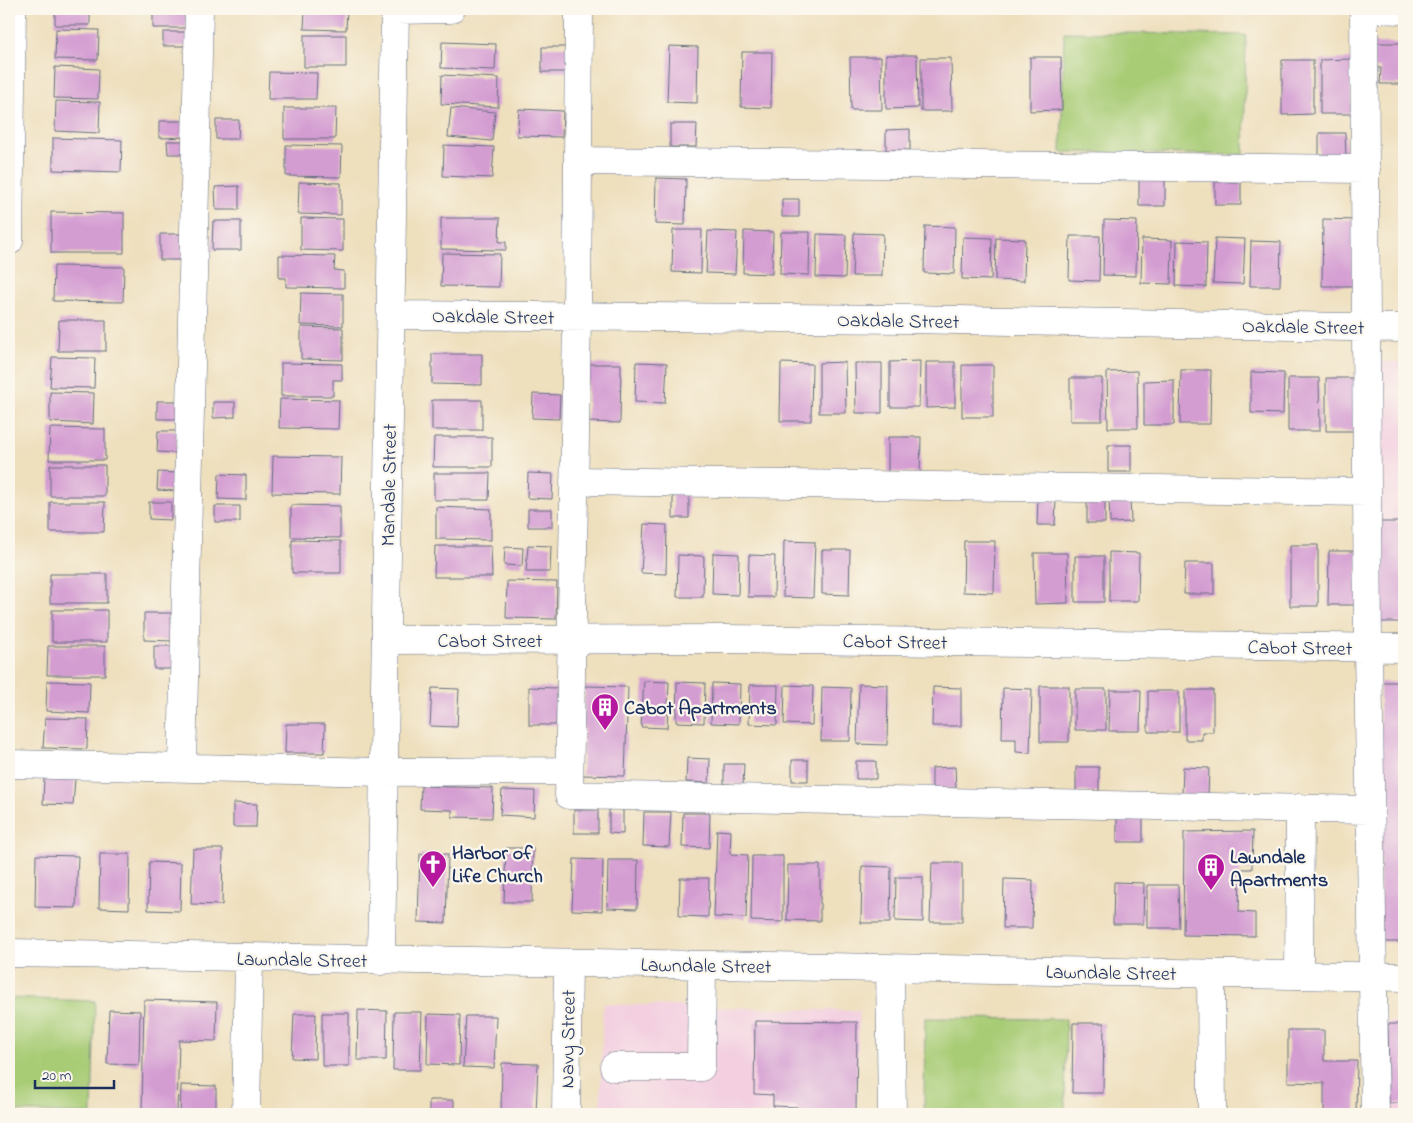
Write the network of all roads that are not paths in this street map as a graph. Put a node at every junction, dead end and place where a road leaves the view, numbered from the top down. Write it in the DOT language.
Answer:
graph roads {
  1 [pos="12,9"];
  2 [pos="199,9"];
  3 [pos="395,9"];
  4 [pos="451,9"];
  5 [pos="579,9"];
  6 [pos="1364,9"];
  7 [pos="1370,9"];
  8 [pos="1404,10"];
  9 [pos="578,161"];
  10 [pos="1366,169"];
  11 [pos="9,241"];
  12 [pos="391,315"];
  13 [pos="576,317"];
  14 [pos="1367,327"];
  15 [pos="1404,328"];
  16 [pos="574,481"];
  17 [pos="1367,492"];
  18 [pos="386,640"];
  19 [pos="571,640"];
  20 [pos="1368,648"];
  21 [pos="1404,648"];
  22 [pos="9,764"];
  23 [pos="182,768"];
  24 [pos="569,771"];
  25 [pos="384,772"];
  26 [pos="1300,808"];
  27 [pos="1369,810"];
  28 [pos="9,954"];
  29 [pos="249,958"];
  30 [pos="381,960"];
  31 [pos="568,963"];
  32 [pos="702,965"];
  33 [pos="890,968"];
  34 [pos="1211,974"];
  35 [pos="1299,975"];
  36 [pos="1373,976"];
  37 [pos="1404,977"];
  38 [pos="614,1067"];
  39 [pos="246,1114"];
  40 [pos="566,1114"];
  41 [pos="892,1114"];
  42 [pos="1212,1114"];
  43 [pos="1375,1114"];
  1 -- 11 [label="street"];
  2 -- 23 [label="street"];
  3 -- 4 [label="street"];
  3 -- 12 [label="street, Mandale Street"];
  5 -- 9 [label="street"];
  6 -- 10 [label="street"];
  7 -- 8 [label="street"];
  9 -- 10 [label="street"];
  9 -- 13 [label="street"];
  10 -- 14 [label="street"];
  12 -- 13 [label="street, Oakdale Street"];
  12 -- 18 [label="street, Mandale Street"];
  13 -- 14 [label="street, Oakdale Street"];
  13 -- 16 [label="street"];
  14 -- 15 [label="street, Oakdale Street"];
  14 -- 17 [label="street"];
  16 -- 17 [label="street"];
  16 -- 19 [label="street"];
  17 -- 20 [label="street"];
  18 -- 19 [label="street, Cabot Street"];
  18 -- 25 [label="street, Mandale Street"];
  19 -- 20 [label="street, Cabot Street"];
  19 -- 24 [label="street"];
  20 -- 21 [label="street, Cabot Street"];
  20 -- 27 [label="street"];
  22 -- 23 [label="street"];
  23 -- 25 [label="street"];
  24 -- 25 [label="street"];
  24 -- 26 [label="street"];
  25 -- 30 [label="street, Mandale Street"];
  26 -- 27 [label="street"];
  26 -- 35 [label="street"];
  27 -- 36 [label="street"];
  28 -- 29 [label="street, Lawndale Street"];
  29 -- 30 [label="street, Lawndale Street"];
  29 -- 39 [label="street"];
  30 -- 31 [label="street, Lawndale Street"];
  31 -- 32 [label="street, Lawndale Street"];
  31 -- 40 [label="street, Navy Street"];
  32 -- 33 [label="street, Lawndale Street"];
  32 -- 38 [label="street"];
  33 -- 34 [label="street, Lawndale Street"];
  33 -- 41 [label="street"];
  34 -- 35 [label="street, Lawndale Street"];
  34 -- 42 [label="street"];
  35 -- 36 [label="street, Lawndale Street"];
  36 -- 37 [label="street, Lawndale Street"];
  36 -- 43 [label="street"];
}
